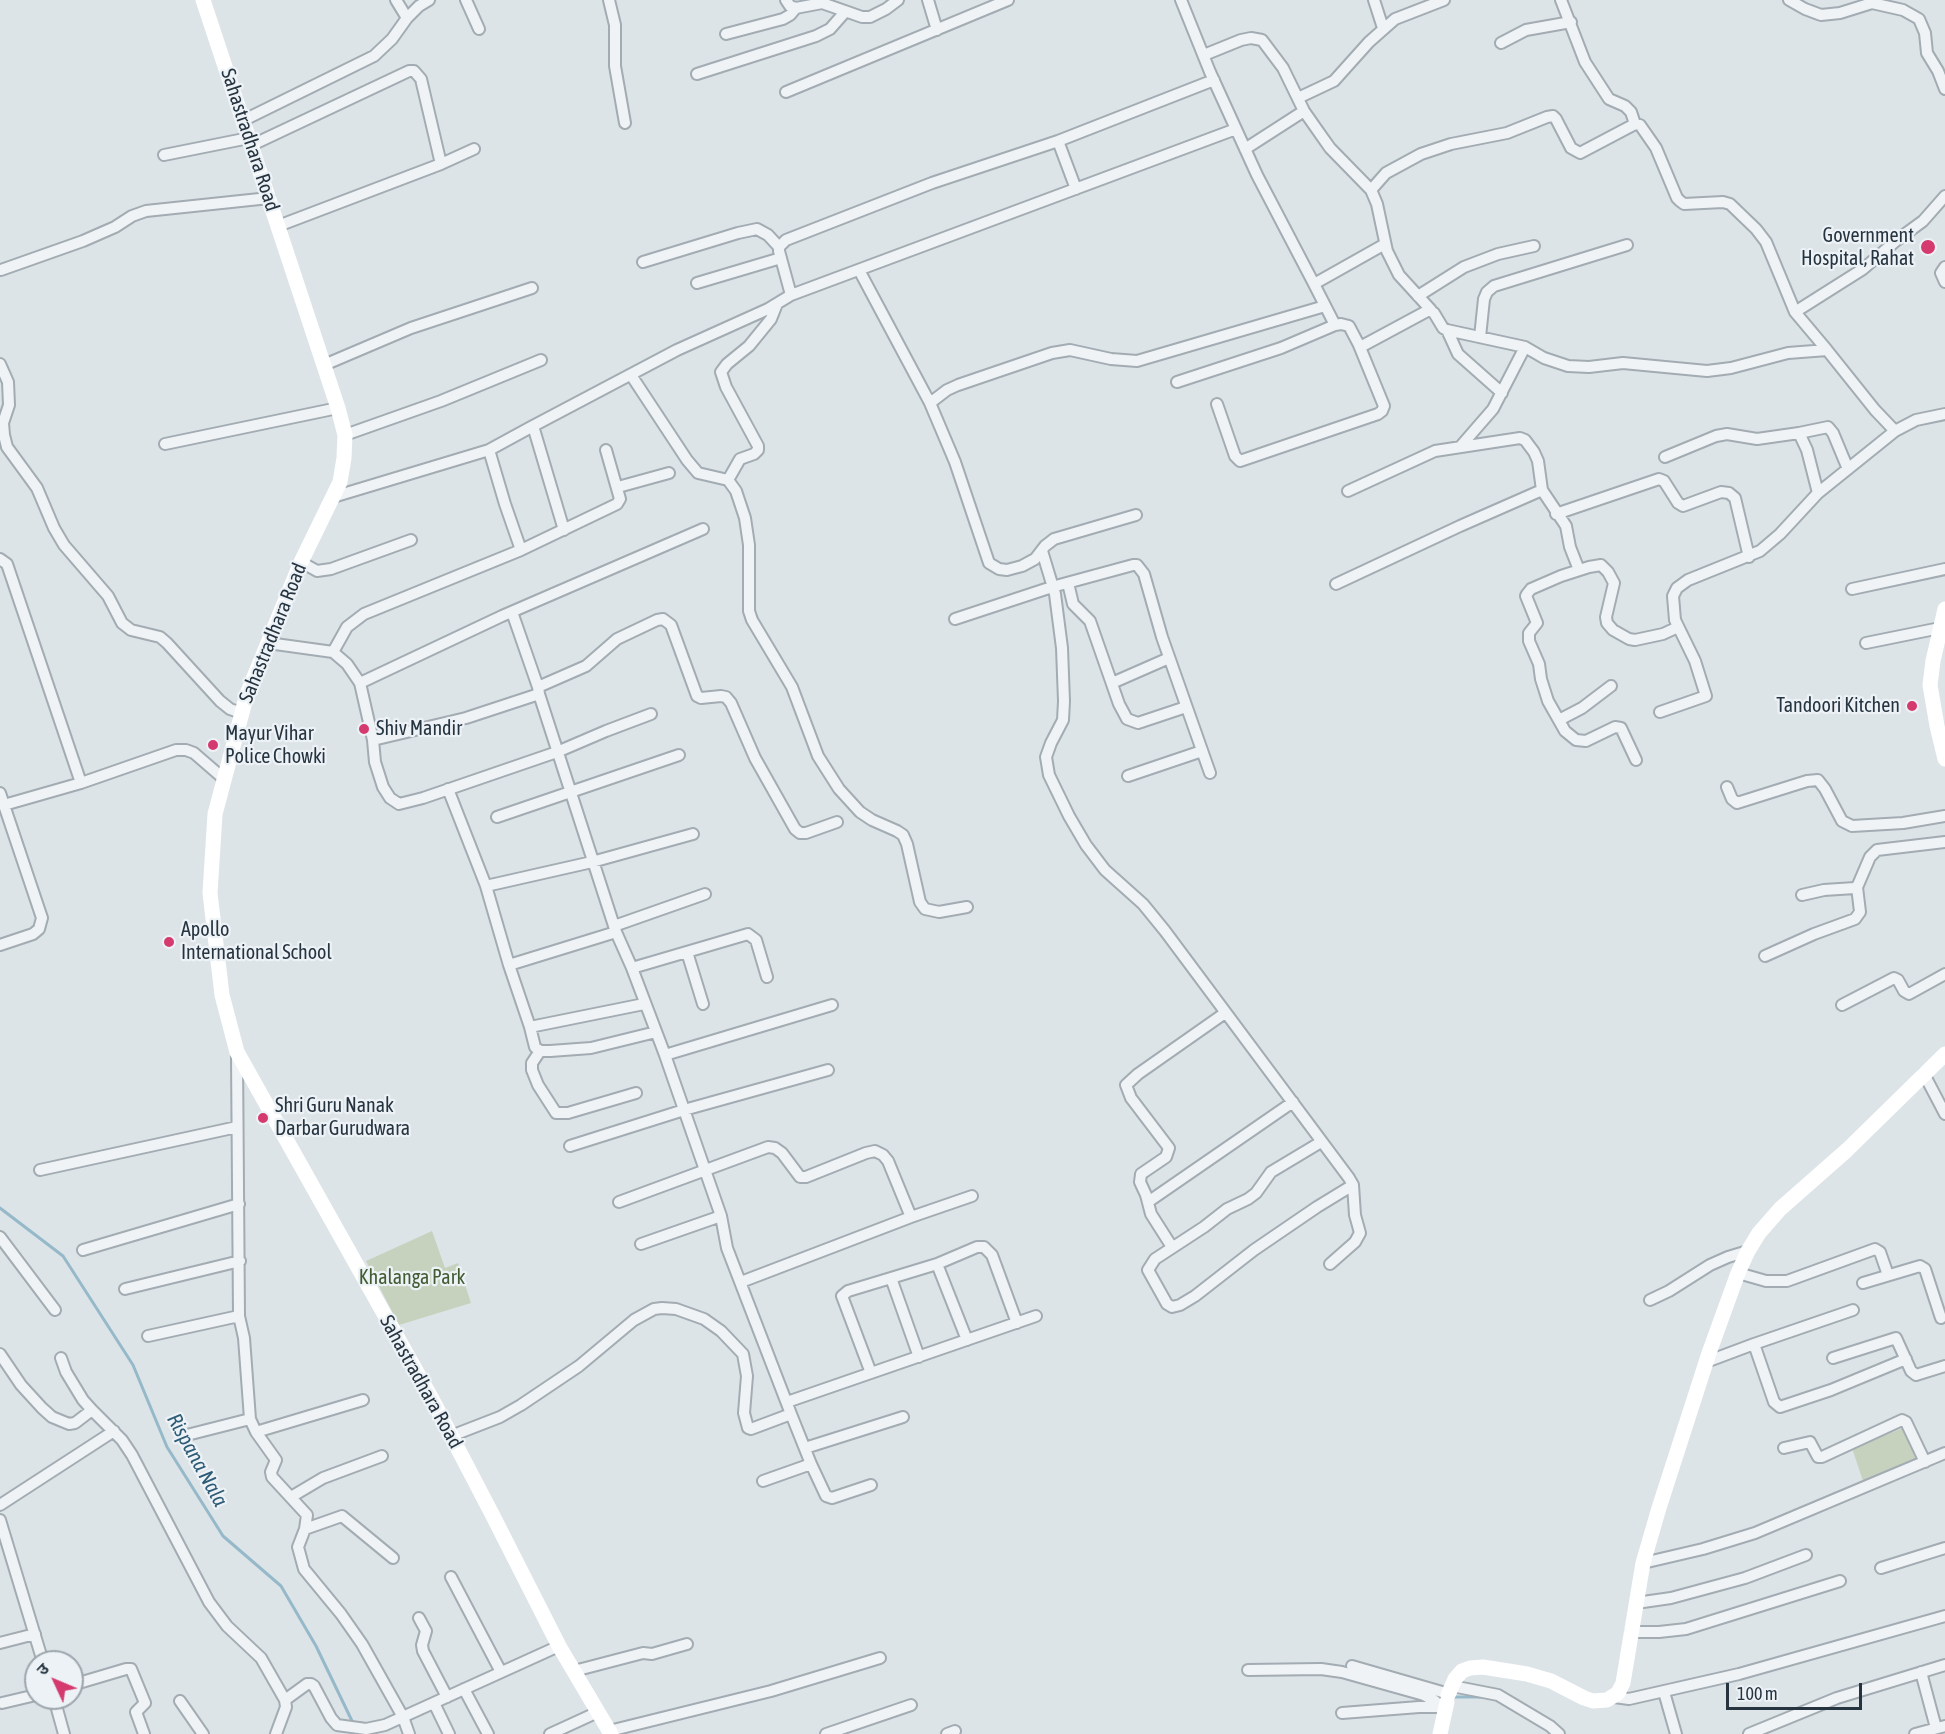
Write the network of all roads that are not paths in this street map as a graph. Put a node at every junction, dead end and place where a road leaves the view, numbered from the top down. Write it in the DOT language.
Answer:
graph roads {
  1 [pos="203,0"];
  2 [pos="396,0"];
  3 [pos="429,0"];
  4 [pos="466,0"];
  5 [pos="609,0"];
  6 [pos="786,0"];
  7 [pos="898,0"];
  8 [pos="928,0"];
  9 [pos="1008,0"];
  10 [pos="1180,0"];
  11 [pos="1374,0"];
  12 [pos="1444,0"];
  13 [pos="1561,0"];
  14 [pos="1789,0"];
  15 [pos="796,8"];
  16 [pos="845,12"];
  17 [pos="407,18"];
  18 [pos="1571,22"];
  19 [pos="1383,28"];
  20 [pos="479,29"];
  21 [pos="938,30"];
  22 [pos="726,34"];
  23 [pos="1501,43"];
  24 [pos="1204,55"];
  25 [pos="697,74"];
  26 [pos="1214,80"];
  27 [pos="1945,89"];
  28 [pos="786,92"];
  29 [pos="1298,98"];
  30 [pos="1304,111"];
  31 [pos="244,120"];
  32 [pos="625,123"];
  33 [pos="1635,124"];
  34 [pos="1236,129"];
  35 [pos="1058,141"];
  36 [pos="251,142"];
  37 [pos="1245,148"];
  38 [pos="474,149"];
  39 [pos="164,155"];
  40 [pos="441,164"];
  41 [pos="1076,189"];
  42 [pos="1371,190"];
  43 [pos="1945,196"];
  44 [pos="269,198"];
  45 [pos="278,226"];
  46 [pos="1386,244"];
  47 [pos="1628,245"];
  48 [pos="1534,246"];
  49 [pos="780,253"];
  50 [pos="643,262"];
  51 [pos="1945,267"];
  52 [pos="1,270"];
  53 [pos="858,270"];
  54 [pos="1945,282"];
  55 [pos="697,284"];
  56 [pos="1314,284"];
  57 [pos="532,288"];
  58 [pos="791,295"];
  59 [pos="1418,296"];
  60 [pos="777,303"];
  61 [pos="1325,306"];
  62 [pos="1431,310"];
  63 [pos="1795,312"];
  64 [pos="1335,325"];
  65 [pos="1447,330"];
  66 [pos="1480,337"];
  67 [pos="1359,345"];
  68 [pos="1525,347"];
  69 [pos="1827,350"];
  70 [pos="541,360"];
  71 [pos="0,364"];
  72 [pos="324,365"];
  73 [pos="631,375"];
  74 [pos="1177,382"];
  75 [pos="1502,393"];
  76 [pos="930,403"];
  77 [pos="1217,404"];
  78 [pos="338,408"];
  79 [pos="1945,414"];
  80 [pos="533,426"];
  81 [pos="1895,431"];
  82 [pos="1799,433"];
  83 [pos="345,435"];
  84 [pos="165,444"];
  85 [pos="1460,447"];
  86 [pos="489,450"];
  87 [pos="606,450"];
  88 [pos="1665,457"];
  89 [pos="1848,469"];
  90 [pos="669,473"];
  91 [pos="728,480"];
  92 [pos="618,486"];
  93 [pos="1542,490"];
  94 [pos="1348,491"];
  95 [pos="1818,493"];
  96 [pos="333,497"];
  97 [pos="1556,514"];
  98 [pos="1136,515"];
  99 [pos="703,529"];
  100 [pos="564,530"];
  101 [pos="411,540"];
  102 [pos="521,549"];
  103 [pos="1042,551"];
  104 [pos="1749,557"];
  105 [pos="0,559"];
  106 [pos="301,562"];
  107 [pos="1945,568"];
  108 [pos="1579,570"];
  109 [pos="1068,583"];
  110 [pos="1336,584"];
  111 [pos="1052,587"];
  112 [pos="1852,589"];
  113 [pos="1945,609"];
  114 [pos="512,612"];
  115 [pos="955,619"];
  116 [pos="1678,627"];
  117 [pos="1941,637"];
  118 [pos="268,643"];
  119 [pos="1866,643"];
  120 [pos="333,652"];
  121 [pos="1169,658"];
  122 [pos="360,683"];
  123 [pos="1112,683"];
  124 [pos="1611,686"];
  125 [pos="538,690"];
  126 [pos="1186,707"];
  127 [pos="1660,712"];
  128 [pos="241,713"];
  129 [pos="651,714"];
  130 [pos="1558,720"];
  131 [pos="373,740"];
  132 [pos="1202,751"];
  133 [pos="557,752"];
  134 [pos="679,755"];
  135 [pos="1945,759"];
  136 [pos="1636,760"];
  137 [pos="1210,773"];
  138 [pos="1128,776"];
  139 [pos="224,779"];
  140 [pos="81,783"];
  141 [pos="1727,788"];
  142 [pos="448,789"];
  143 [pos="570,792"];
  144 [pos="0,793"];
  145 [pos="4,805"];
  146 [pos="1945,816"];
  147 [pos="497,817"];
  148 [pos="837,822"];
  149 [pos="5,827"];
  150 [pos="693,834"];
  151 [pos="1945,842"];
  152 [pos="592,862"];
  153 [pos="486,886"];
  154 [pos="1857,887"];
  155 [pos="705,894"];
  156 [pos="1802,895"];
  157 [pos="967,907"];
  158 [pos="615,929"];
  159 [pos="0,945"];
  160 [pos="687,952"];
  161 [pos="1765,956"];
  162 [pos="509,964"];
  163 [pos="632,968"];
  164 [pos="1945,974"];
  165 [pos="766,977"];
  166 [pos="644,1004"];
  167 [pos="702,1004"];
  168 [pos="832,1005"];
  169 [pos="1842,1005"];
  170 [pos="1225,1013"];
  171 [pos="530,1028"];
  172 [pos="656,1032"];
  173 [pos="540,1051"];
  174 [pos="237,1052"];
  175 [pos="665,1054"];
  176 [pos="1945,1054"];
  177 [pos="828,1070"];
  178 [pos="1924,1074"];
  179 [pos="636,1094"];
  180 [pos="1293,1102"];
  181 [pos="684,1110"];
  182 [pos="1945,1114"];
  183 [pos="237,1126"];
  184 [pos="1321,1142"];
  185 [pos="570,1146"];
  186 [pos="40,1170"];
  187 [pos="705,1172"];
  188 [pos="1353,1185"];
  189 [pos="972,1196"];
  190 [pos="619,1202"];
  191 [pos="1148,1202"];
  192 [pos="239,1204"];
  193 [pos="721,1216"];
  194 [pos="911,1217"];
  195 [pos="0,1237"];
  196 [pos="641,1244"];
  197 [pos="1172,1247"];
  198 [pos="83,1250"];
  199 [pos="1748,1251"];
  200 [pos="240,1261"];
  201 [pos="938,1264"];
  202 [pos="1330,1264"];
  203 [pos="1738,1273"];
  204 [pos="1888,1275"];
  205 [pos="891,1278"];
  206 [pos="741,1282"];
  207 [pos="1863,1283"];
  208 [pos="125,1289"];
  209 [pos="1650,1300"];
  210 [pos="55,1310"];
  211 [pos="1853,1310"];
  212 [pos="239,1316"];
  213 [pos="1036,1316"];
  214 [pos="1941,1318"];
  215 [pos="1017,1323"];
  216 [pos="148,1336"];
  217 [pos="967,1340"];
  218 [pos="1754,1344"];
  219 [pos="0,1354"];
  220 [pos="919,1357"];
  221 [pos="61,1358"];
  222 [pos="1833,1358"];
  223 [pos="1906,1359"];
  224 [pos="1706,1362"];
  225 [pos="1945,1366"];
  226 [pos="871,1373"];
  227 [pos="363,1400"];
  228 [pos="787,1402"];
  229 [pos="92,1410"];
  230 [pos="791,1414"];
  231 [pos="903,1417"];
  232 [pos="250,1419"];
  233 [pos="114,1431"];
  234 [pos="256,1432"];
  235 [pos="187,1435"];
  236 [pos="451,1436"];
  237 [pos="805,1448"];
  238 [pos="1784,1448"];
  239 [pos="1945,1452"];
  240 [pos="382,1456"];
  241 [pos="1925,1462"];
  242 [pos="810,1464"];
  243 [pos="764,1481"];
  244 [pos="871,1485"];
  245 [pos="291,1497"];
  246 [pos="0,1505"];
  247 [pos="0,1520"];
  248 [pos="305,1529"];
  249 [pos="1945,1548"];
  250 [pos="1806,1554"];
  251 [pos="393,1558"];
  252 [pos="1643,1563"];
  253 [pos="1881,1568"];
  254 [pos="451,1577"];
  255 [pos="1840,1581"];
  256 [pos="1636,1603"];
  257 [pos="1945,1616"];
  258 [pos="419,1618"];
  259 [pos="1631,1632"];
  260 [pos="35,1634"];
  261 [pos="0,1643"];
  262 [pos="687,1644"];
  263 [pos="559,1646"];
  264 [pos="40,1650"];
  265 [pos="880,1658"];
  266 [pos="1945,1665"];
  267 [pos="1352,1666"];
  268 [pos="1248,1670"];
  269 [pos="574,1671"];
  270 [pos="501,1672"];
  271 [pos="1921,1672"];
  272 [pos="84,1681"];
  273 [pos="464,1689"];
  274 [pos="1664,1692"];
  275 [pos="447,1697"];
  276 [pos="1614,1697"];
  277 [pos="24,1698"];
  278 [pos="1447,1698"];
  279 [pos="285,1700"];
  280 [pos="180,1701"];
  281 [pos="2,1703"];
  282 [pos="434,1703"];
  283 [pos="911,1705"];
  284 [pos="56,1710"];
  285 [pos="598,1712"];
  286 [pos="1342,1713"];
  287 [pos="403,1717"];
  288 [pos="1940,1727"];
  289 [pos="610,1732"];
  290 [pos="60,1733"];
  291 [pos="144,1734"];
  292 [pos="203,1734"];
  293 [pos="276,1734"];
  294 [pos="409,1734"];
  295 [pos="449,1734"];
  296 [pos="488,1734"];
  297 [pos="550,1734"];
  298 [pos="826,1734"];
  299 [pos="1440,1734"];
  300 [pos="1559,1734"];
  301 [pos="1676,1734"];
  302 [pos="1749,1734"];
  303 [pos="1916,1734"];
  1 -- 31 [label="main road, Sahastradhara Road"];
  2 -- 17 [label="street"];
  3 -- 17 [label="street"];
  4 -- 20 [label="street"];
  5 -- 32 [label="street"];
  6 -- 15 [label="street"];
  7 -- 16 [label="street"];
  8 -- 21 [label="street"];
  9 -- 21 [label="street"];
  10 -- 24 [label="street"];
  11 -- 19 [label="street"];
  12 -- 19 [label="street"];
  13 -- 18 [label="street"];
  14 -- 27 [label="street"];
  15 -- 16 [label="street"];
  15 -- 22 [label="street"];
  16 -- 25 [label="street"];
  17 -- 31 [label="street"];
  18 -- 23 [label="street"];
  18 -- 33 [label="street"];
  19 -- 29 [label="street"];
  21 -- 28 [label="street"];
  24 -- 26 [label="street"];
  24 -- 29 [label="street"];
  26 -- 34 [label="street"];
  26 -- 35 [label="street"];
  29 -- 30 [label="street"];
  30 -- 37 [label="street"];
  30 -- 42 [label="street"];
  31 -- 36 [label="main road, Sahastradhara Road"];
  33 -- 42 [label="street"];
  33 -- 63 [label="street"];
  34 -- 37 [label="street"];
  34 -- 41 [label="street"];
  35 -- 41 [label="street"];
  35 -- 49 [label="street"];
  36 -- 39 [label="street"];
  36 -- 40 [label="street"];
  36 -- 44 [label="main road, Sahastradhara Road"];
  37 -- 56 [label="street"];
  38 -- 40 [label="street"];
  40 -- 45 [label="street"];
  41 -- 53 [label="street"];
  42 -- 46 [label="street"];
  43 -- 63 [label="street"];
  44 -- 45 [label="main road, Sahastradhara Road"];
  44 -- 52 [label="street"];
  45 -- 72 [label="main road, Sahastradhara Road"];
  46 -- 56 [label="street"];
  46 -- 59 [label="street"];
  47 -- 66 [label="street"];
  48 -- 59 [label="street"];
  49 -- 50 [label="street"];
  49 -- 55 [label="street"];
  49 -- 58 [label="street"];
  51 -- 54 [label="street"];
  53 -- 58 [label="street"];
  53 -- 76 [label="street"];
  56 -- 61 [label="street"];
  57 -- 72 [label="street"];
  58 -- 60 [label="street"];
  59 -- 62 [label="street"];
  60 -- 73 [label="street"];
  60 -- 91 [label="street"];
  61 -- 64 [label="street"];
  61 -- 76 [label="street"];
  62 -- 65 [label="street"];
  62 -- 67 [label="street"];
  63 -- 69 [label="street"];
  64 -- 67 [label="street"];
  64 -- 74 [label="street"];
  65 -- 66 [label="street"];
  65 -- 75 [label="street"];
  66 -- 68 [label="street"];
  67 -- 77 [label="street"];
  68 -- 69 [label="street"];
  68 -- 75 [label="street"];
  69 -- 81 [label="street"];
  70 -- 83 [label="street"];
  71 -- 128 [label="street"];
  72 -- 78 [label="main road, Sahastradhara Road"];
  73 -- 80 [label="street"];
  73 -- 91 [label="street"];
  75 -- 85 [label="street"];
  76 -- 103 [label="street"];
  78 -- 83 [label="main road, Sahastradhara Road"];
  78 -- 84 [label="street"];
  79 -- 81 [label="street"];
  80 -- 86 [label="street"];
  80 -- 100 [label="street"];
  81 -- 89 [label="street"];
  82 -- 88 [label="street"];
  82 -- 89 [label="street"];
  82 -- 95 [label="street"];
  83 -- 96 [label="main road, Sahastradhara Road"];
  85 -- 93 [label="street"];
  85 -- 94 [label="street"];
  86 -- 96 [label="street"];
  86 -- 102 [label="street"];
  87 -- 92 [label="street"];
  89 -- 95 [label="street"];
  90 -- 92 [label="street"];
  91 -- 157 [label="street"];
  92 -- 100 [label="street"];
  93 -- 97 [label="street"];
  93 -- 110 [label="street"];
  95 -- 104 [label="street"];
  96 -- 106 [label="main road, Sahastradhara Road"];
  97 -- 104 [label="street"];
  97 -- 108 [label="street"];
  98 -- 103 [label="street"];
  99 -- 114 [label="street"];
  100 -- 102 [label="street"];
  101 -- 106 [label="street"];
  102 -- 120 [label="street"];
  103 -- 111 [label="street"];
  104 -- 116 [label="street"];
  105 -- 140 [label="street"];
  106 -- 118 [label="main road, Sahastradhara Road"];
  107 -- 112 [label="street"];
  108 -- 116 [label="street"];
  108 -- 130 [label="street"];
  109 -- 111 [label="street"];
  109 -- 121 [label="street"];
  109 -- 123 [label="street"];
  111 -- 115 [label="street"];
  111 -- 170 [label="street"];
  113 -- 117 [label="main road"];
  114 -- 122 [label="street"];
  114 -- 125 [label="street"];
  116 -- 127 [label="street"];
  117 -- 119 [label="street"];
  117 -- 135 [label="main road"];
  118 -- 120 [label="street"];
  118 -- 128 [label="main road, Sahastradhara Road"];
  120 -- 122 [label="street"];
  121 -- 123 [label="street"];
  121 -- 126 [label="street"];
  122 -- 131 [label="street"];
  123 -- 126 [label="street"];
  124 -- 130 [label="street"];
  125 -- 131 [label="street"];
  125 -- 133 [label="street"];
  125 -- 148 [label="street"];
  126 -- 132 [label="street"];
  128 -- 139 [label="main road, Sahastradhara Road"];
  129 -- 133 [label="street"];
  130 -- 136 [label="street"];
  131 -- 142 [label="street"];
  132 -- 137 [label="street"];
  132 -- 138 [label="street"];
  133 -- 142 [label="street"];
  133 -- 143 [label="street"];
  134 -- 143 [label="street"];
  139 -- 140 [label="street"];
  139 -- 174 [label="main road, Sahastradhara Road"];
  140 -- 145 [label="street"];
  141 -- 146 [label="street"];
  142 -- 153 [label="street"];
  143 -- 147 [label="street"];
  143 -- 152 [label="street"];
  144 -- 145 [label="street"];
  145 -- 149 [label="street"];
  149 -- 159 [label="street"];
  150 -- 152 [label="street"];
  151 -- 154 [label="street"];
  152 -- 153 [label="street"];
  152 -- 158 [label="street"];
  153 -- 162 [label="street"];
  154 -- 156 [label="street"];
  154 -- 161 [label="street"];
  155 -- 158 [label="street"];
  158 -- 162 [label="street"];
  158 -- 163 [label="street"];
  160 -- 163 [label="street"];
  160 -- 165 [label="street"];
  160 -- 167 [label="street"];
  162 -- 171 [label="street"];
  163 -- 166 [label="street"];
  164 -- 169 [label="street"];
  166 -- 171 [label="street"];
  166 -- 172 [label="street"];
  168 -- 175 [label="street"];
  170 -- 180 [label="street"];
  170 -- 191 [label="street"];
  171 -- 173 [label="street"];
  172 -- 173 [label="street"];
  172 -- 175 [label="street"];
  173 -- 179 [label="street"];
  174 -- 183 [label="street"];
  174 -- 236 [label="main road, Sahastradhara Road"];
  175 -- 181 [label="street"];
  176 -- 178 [label="main road"];
  177 -- 181 [label="street"];
  178 -- 182 [label="street"];
  178 -- 199 [label="main road"];
  180 -- 184 [label="street"];
  180 -- 191 [label="street"];
  181 -- 185 [label="street"];
  181 -- 187 [label="street"];
  183 -- 186 [label="street"];
  183 -- 192 [label="street"];
  184 -- 188 [label="street"];
  184 -- 197 [label="street"];
  187 -- 190 [label="street"];
  187 -- 193 [label="street"];
  187 -- 194 [label="street"];
  188 -- 197 [label="street"];
  188 -- 202 [label="street"];
  189 -- 194 [label="street"];
  191 -- 197 [label="street"];
  192 -- 198 [label="street"];
  192 -- 200 [label="street"];
  193 -- 196 [label="street"];
  193 -- 206 [label="street"];
  194 -- 206 [label="street"];
  195 -- 210 [label="street"];
  199 -- 203 [label="main road"];
  199 -- 209 [label="street"];
  200 -- 208 [label="street"];
  200 -- 212 [label="street"];
  201 -- 205 [label="street"];
  201 -- 215 [label="street"];
  201 -- 217 [label="street"];
  203 -- 204 [label="street"];
  203 -- 224 [label="main road"];
  204 -- 207 [label="street"];
  204 -- 214 [label="street"];
  205 -- 220 [label="street"];
  205 -- 226 [label="street"];
  206 -- 228 [label="street"];
  211 -- 218 [label="street"];
  212 -- 216 [label="street"];
  212 -- 232 [label="street"];
  213 -- 215 [label="street"];
  215 -- 217 [label="street"];
  217 -- 220 [label="street"];
  218 -- 223 [label="street"];
  218 -- 224 [label="street"];
  219 -- 229 [label="street"];
  220 -- 226 [label="street"];
  221 -- 229 [label="street"];
  222 -- 223 [label="street"];
  223 -- 225 [label="street"];
  224 -- 252 [label="main road"];
  226 -- 228 [label="street"];
  227 -- 234 [label="street"];
  228 -- 230 [label="street"];
  229 -- 233 [label="street"];
  230 -- 236 [label="street"];
  230 -- 237 [label="street"];
  231 -- 237 [label="street"];
  232 -- 234 [label="street"];
  232 -- 235 [label="street"];
  233 -- 246 [label="street"];
  233 -- 279 [label="street"];
  234 -- 245 [label="street"];
  236 -- 263 [label="main road, Sahastradhara Road"];
  237 -- 242 [label="street"];
  238 -- 241 [label="street"];
  239 -- 241 [label="street"];
  240 -- 245 [label="street"];
  241 -- 252 [label="street"];
  242 -- 243 [label="street"];
  242 -- 244 [label="street"];
  245 -- 248 [label="street"];
  247 -- 260 [label="street"];
  248 -- 251 [label="street"];
  248 -- 287 [label="street"];
  249 -- 253 [label="street"];
  250 -- 256 [label="street"];
  252 -- 256 [label="main road"];
  254 -- 270 [label="street"];
  255 -- 259 [label="street"];
  256 -- 259 [label="main road"];
  257 -- 274 [label="street"];
  258 -- 275 [label="street"];
  259 -- 276 [label="main road"];
  260 -- 261 [label="street"];
  260 -- 264 [label="street"];
  262 -- 269 [label="street"];
  263 -- 269 [label="main road, Sahastradhara Road"];
  263 -- 270 [label="street"];
  265 -- 289 [label="street"];
  266 -- 271 [label="street"];
  267 -- 278 [label="street"];
  268 -- 278 [label="street"];
  269 -- 285 [label="main road, Sahastradhara Road"];
  270 -- 273 [label="street"];
  271 -- 288 [label="street"];
  271 -- 302 [label="street"];
  272 -- 291 [label="street"];
  273 -- 275 [label="street"];
  273 -- 296 [label="street"];
  274 -- 276 [label="street"];
  274 -- 301 [label="street"];
  275 -- 282 [label="street"];
  276 -- 278 [label="main road"];
  277 -- 281 [label="street"];
  278 -- 286 [label="street"];
  278 -- 299 [label="main road"];
  278 -- 300 [label="street"];
  279 -- 287 [label="street"];
  279 -- 293 [label="street"];
  280 -- 292 [label="street"];
  282 -- 287 [label="street"];
  282 -- 295 [label="street"];
  283 -- 298 [label="street"];
  284 -- 290 [label="street"];
  285 -- 289 [label="main road, Sahastradhara Road"];
  285 -- 297 [label="street"];
  287 -- 294 [label="street"];
  288 -- 303 [label="street"];
}
